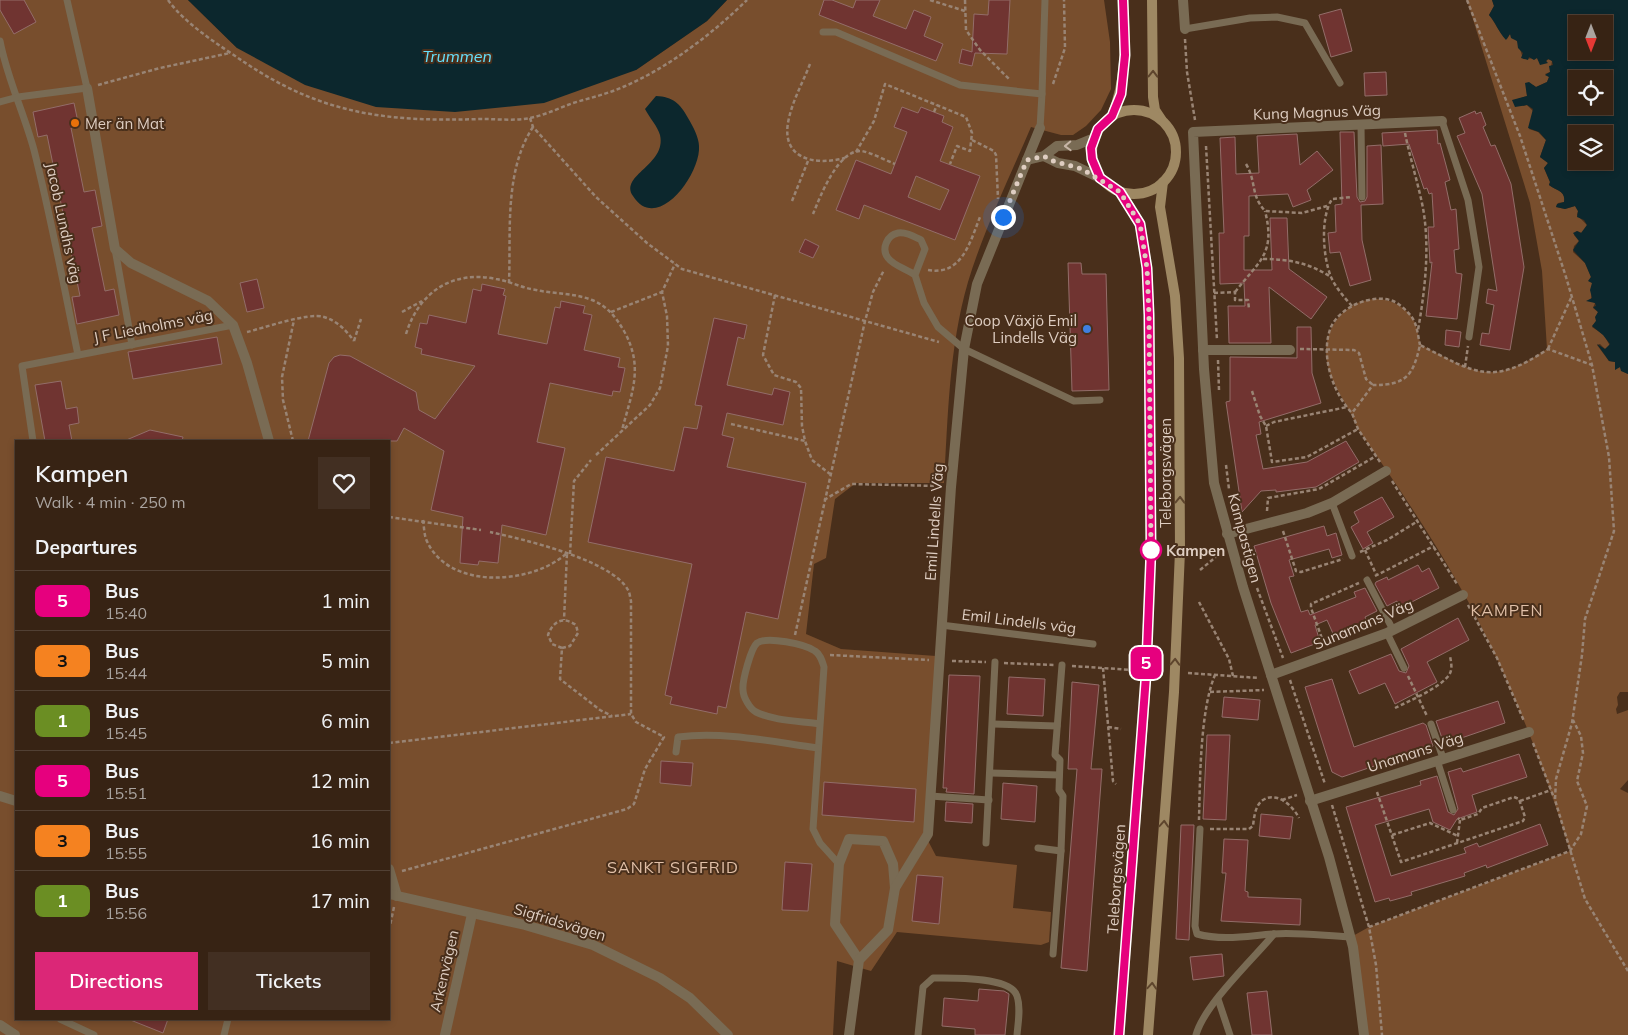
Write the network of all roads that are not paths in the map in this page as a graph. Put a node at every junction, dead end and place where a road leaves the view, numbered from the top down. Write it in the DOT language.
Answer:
graph roads {
  1 [pos="67,0"];
  2 [pos="1045,0"];
  3 [pos="1123,0"];
  4 [pos="1152,0"];
  5 [pos="1183,0"];
  6 [pos="1185,29"];
  7 [pos="823,32"];
  8 [pos="0,40"];
  9 [pos="1340,83"];
  10 [pos="87,88"];
  11 [pos="1042,94"];
  12 [pos="18,97"];
  13 [pos="0,102"];
  14 [pos="1112,116"];
  15 [pos="1162,120"];
  16 [pos="1442,121"];
  17 [pos="1361,125"];
  18 [pos="1040,128"];
  19 [pos="1193,132"];
  20 [pos="1094,138"];
  21 [pos="1044,156"];
  22 [pos="1027,160"];
  23 [pos="1100,178"];
  24 [pos="1163,182"];
  25 [pos="1120,192"];
  26 [pos="1362,197"];
  27 [pos="115,249"];
  28 [pos="915,275"];
  29 [pos="235,330"];
  30 [pos="1469,337"];
  31 [pos="132,345"];
  32 [pos="964,349"];
  33 [pos="1203,350"];
  34 [pos="1290,350"];
  35 [pos="78,355"];
  36 [pos="1100,400"];
  37 [pos="33,440"];
  38 [pos="269,440"];
  39 [pos="1386,471"];
  40 [pos="1332,503"];
  41 [pos="1228,540"];
  42 [pos="1352,556"];
  43 [pos="1367,580"];
  44 [pos="1463,596"];
  45 [pos="941,625"];
  46 [pos="1390,632"];
  47 [pos="1093,644"];
  48 [pos="995,662"];
  49 [pos="1062,665"];
  50 [pos="1404,668"];
  51 [pos="1273,682"];
  52 [pos="820,724"];
  53 [pos="993,724"];
  54 [pos="1431,724"];
  55 [pos="1057,726"];
  56 [pos="1529,732"];
  57 [pos="818,748"];
  58 [pos="676,752"];
  59 [pos="1440,759"];
  60 [pos="991,772"];
  61 [pos="1060,775"];
  62 [pos="0,796"];
  63 [pos="930,796"];
  64 [pos="989,800"];
  65 [pos="1310,800"];
  66 [pos="15,801"];
  67 [pos="1453,810"];
  68 [pos="1200,829"];
  69 [pos="986,842"];
  70 [pos="1038,848"];
  71 [pos="1061,851"];
  72 [pos="839,864"];
  73 [pos="390,872"];
  74 [pos="895,888"];
  75 [pos="393,895"];
  76 [pos="472,914"];
  77 [pos="1274,934"];
  78 [pos="1350,938"];
  79 [pos="1053,954"];
  80 [pos="859,960"];
  81 [pos="1218,999"];
  82 [pos="62,1020"];
  83 [pos="228,1020"];
  84 [pos="0,1025"];
  85 [pos="16,1035"];
  86 [pos="94,1035"];
  87 [pos="224,1035"];
  88 [pos="445,1035"];
  89 [pos="728,1035"];
  90 [pos="849,1035"];
  91 [pos="918,1035"];
  92 [pos="1017,1035"];
  93 [pos="1120,1035"];
  94 [pos="1148,1035"];
  95 [pos="1196,1035"];
  96 [pos="1230,1035"];
  97 [pos="1364,1035"];
  1 -- 10 [label="lane"];
  2 -- 11 [label="lane"];
  3 -- 14 [label="main road"];
  15 -- 4 [label="main road, one-way"];
  5 -- 6 [label="street"];
  6 -- 9 [label="lane"];
  7 -- 11 [label="lane"];
  8 -- 12 [label="lane"];
  10 -- 12 [label="lane"];
  10 -- 27 [label="street"];
  11 -- 18 [label="lane"];
  12 -- 13 [label="lane"];
  12 -- 35 [label="lane, Jacob Lundhs väg"];
  14 -- 15 [label="main road"];
  14 -- 20 [label="main road"];
  15 -- 24 [label="main road"];
  16 -- 17 [label="street, Kung Magnus Väg"];
  16 -- 30 [label="lane"];
  17 -- 19 [label="street, Kung Magnus Väg"];
  17 -- 26 [label="lane"];
  18 -- 22 [label="street, Emil Lindells Väg"];
  19 -- 33 [label="street, Kampastigen"];
  20 -- 21 [label="street, one-way"];
  20 -- 23 [label="main road"];
  21 -- 22 [label="street"];
  21 -- 23 [label="street"];
  22 -- 32 [label="street, Emil Lindells Väg"];
  23 -- 25 [label="main road"];
  24 -- 25 [label="main road"];
  94 -- 24 [label="main road, Teleborgsvägen, one-way"];
  25 -- 93 [label="main road, Teleborgsvägen"];
  27 -- 29 [label="street, J F Liedholms väg"];
  27 -- 31 [label="lane"];
  28 -- 28 [label="lane"];
  28 -- 32 [label="lane"];
  29 -- 31 [label="lane, J F Liedholms väg"];
  29 -- 38 [label="street, J F Liedholms väg"];
  31 -- 35 [label="lane, J F Liedholms väg"];
  32 -- 36 [label="lane"];
  32 -- 45 [label="street, Emil Lindells Väg"];
  33 -- 34 [label="street"];
  33 -- 41 [label="street, Kampastigen"];
  35 -- 37 [label="lane, J F Liedholms väg"];
  39 -- 40 [label="street"];
  40 -- 41 [label="street"];
  40 -- 42 [label="lane"];
  41 -- 51 [label="street, Kampastigen"];
  43 -- 46 [label="lane"];
  44 -- 46 [label="street, Sunamans Väg"];
  45 -- 47 [label="lane, Emil Lindells väg"];
  45 -- 63 [label="street, Emil Lindells Väg"];
  46 -- 50 [label="lane"];
  46 -- 51 [label="street, Sunamans Väg"];
  48 -- 53 [label="lane"];
  49 -- 55 [label="lane"];
  51 -- 65 [label="street, Kampastigen"];
  52 -- 52 [label="lane"];
  52 -- 57 [label="lane"];
  53 -- 55 [label="lane"];
  53 -- 60 [label="lane"];
  54 -- 59 [label="lane"];
  55 -- 61 [label="lane"];
  56 -- 59 [label="street, Unamans Väg"];
  57 -- 58 [label="lane"];
  57 -- 72 [label="lane"];
  59 -- 65 [label="street, Unamans Väg"];
  59 -- 67 [label="lane"];
  60 -- 61 [label="lane"];
  60 -- 64 [label="lane"];
  61 -- 71 [label="lane"];
  62 -- 66 [label="street"];
  63 -- 64 [label="lane"];
  63 -- 74 [label="street, Emil Lindells Väg"];
  64 -- 69 [label="lane"];
  65 -- 78 [label="street, Kampastigen"];
  68 -- 77 [label="lane"];
  70 -- 71 [label="lane"];
  71 -- 79 [label="lane"];
  72 -- 74 [label="street, Emil Lindells Väg"];
  72 -- 80 [label="street, Emil Lindells Väg"];
  73 -- 75 [label="street"];
  74 -- 80 [label="street, Emil Lindells Väg"];
  75 -- 76 [label="street, Sigfridsvägen"];
  76 -- 88 [label="street, Arkenvägen"];
  76 -- 89 [label="street, Sigfridsvägen"];
  77 -- 78 [label="lane"];
  77 -- 81 [label="lane"];
  78 -- 97 [label="street, Kampastigen"];
  80 -- 90 [label="street"];
  81 -- 95 [label="lane"];
  81 -- 96 [label="lane"];
  82 -- 86 [label="lane"];
  83 -- 87 [label="lane"];
  84 -- 85 [label="street"];
  91 -- 92 [label="lane"];
}
